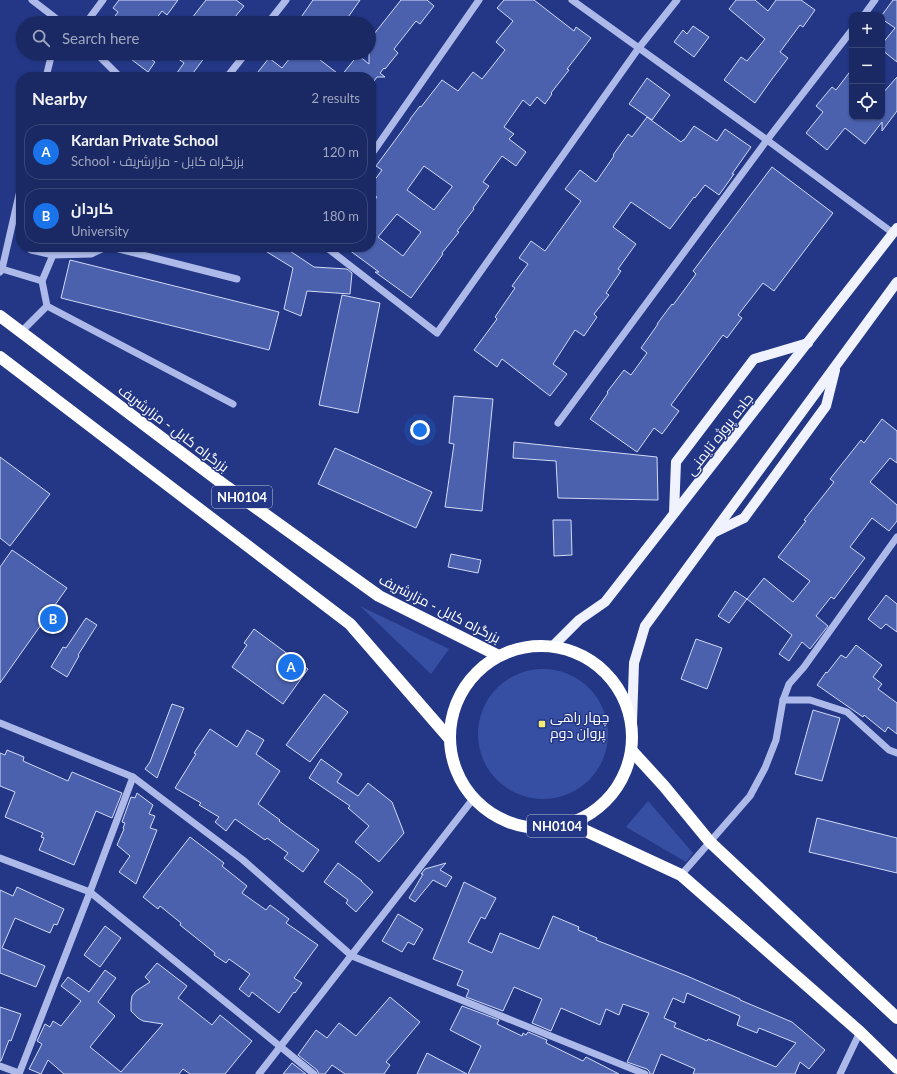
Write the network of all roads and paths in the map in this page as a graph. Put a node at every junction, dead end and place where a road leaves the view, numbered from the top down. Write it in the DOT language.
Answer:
graph roads {
  1 [pos="32,0"];
  2 [pos="103,0"];
  3 [pos="286,0"];
  4 [pos="480,0"];
  5 [pos="572,0"];
  6 [pos="676,0"];
  7 [pos="875,0"];
  8 [pos="866,12"];
  9 [pos="52,16"];
  10 [pos="91,16"];
  11 [pos="273,16"];
  12 [pos="849,34"];
  13 [pos="638,48"];
  14 [pos="50,60"];
  15 [pos="103,60"];
  16 [pos="240,60"];
  17 [pos="47,72"];
  18 [pos="115,72"];
  19 [pos="231,72"];
  20 [pos="767,140"];
  21 [pos="376,148"];
  22 [pos="16,207"];
  23 [pos="895,231"];
  24 [pos="40,252"];
  25 [pos="95,252"];
  26 [pos="131,252"];
  27 [pos="333,252"];
  28 [pos="53,255"];
  29 [pos="1,270"];
  30 [pos="237,279"];
  31 [pos="42,281"];
  32 [pos="897,282"];
  33 [pos="47,306"];
  34 [pos="0,316"];
  35 [pos="21,332"];
  36 [pos="808,343"];
  37 [pos="0,357"];
  38 [pos="837,364"];
  39 [pos="233,404"];
  40 [pos="558,423"];
  41 [pos="674,513"];
  42 [pos="713,533"];
  43 [pos="897,537"];
  44 [pos="553,646"];
  45 [pos="499,656"];
  46 [pos="783,700"];
  47 [pos="632,722"];
  48 [pos="0,723"];
  49 [pos="449,738"];
  50 [pos="632,751"];
  51 [pos="897,753"];
  52 [pos="133,777"];
  53 [pos="473,799"];
  54 [pos="571,824"];
  55 [pos="710,842"];
  56 [pos="0,858"];
  57 [pos="681,875"];
  58 [pos="90,892"];
  59 [pos="352,956"];
  60 [pos="897,1018"];
  61 [pos="860,1032"];
  62 [pos="281,1047"];
  63 [pos="0,1066"];
  64 [pos="897,1068"];
  65 [pos="19,1074"];
  66 [pos="259,1074"];
  67 [pos="314,1074"];
  68 [pos="645,1074"];
  69 [pos="840,1074"];
  1 -- 9 [label="street"];
  2 -- 10 [label="street"];
  3 -- 11 [label="street"];
  4 -- 21 [label="street"];
  5 -- 13 [label="street"];
  6 -- 13 [label="street"];
  7 -- 8 [label="street"];
  12 -- 20 [label="street"];
  13 -- 20 [label="street"];
  13 -- 27 [label="street"];
  14 -- 17 [label="street"];
  15 -- 18 [label="street"];
  16 -- 19 [label="street"];
  20 -- 23 [label="street"];
  20 -- 40 [label="street"];
  22 -- 29 [label="street"];
  23 -- 36 [label="main road, جاده پروژه تایمنی"];
  24 -- 28 [label="street"];
  25 -- 28 [label="street"];
  26 -- 30 [label="street"];
  28 -- 31 [label="street"];
  29 -- 31 [label="street"];
  31 -- 33 [label="street"];
  32 -- 38 [label="main road"];
  33 -- 35 [label="street"];
  33 -- 39 [label="street"];
  34 -- 35 [label="highway, بزرگراه کابل - مزارشریف / NH0104"];
  35 -- 45 [label="highway, بزرگراه کابل - مزارشریف / NH0104"];
  36 -- 41 [label="main road, جاده پروژه تایمنی"];
  36 -- 41 [label="main road"];
  37 -- 49 [label="highway, NH0104"];
  38 -- 42 [label="main road"];
  38 -- 42 [label="main road"];
  41 -- 44 [label="main road, جاده پروژه تایمنی"];
  42 -- 47 [label="main road"];
  43 -- 46 [label="street"];
  44 -- 45 [label="highway, NH0104"];
  44 -- 47 [label="highway, NH0104"];
  45 -- 49 [label="highway, NH0104"];
  46 -- 51 [label="street"];
  46 -- 55 [label="street"];
  47 -- 50 [label="highway, NH0104"];
  48 -- 52 [label="street"];
  49 -- 53 [label="highway, NH0104"];
  50 -- 54 [label="highway, NH0104"];
  50 -- 55 [label="highway"];
  52 -- 58 [label="street"];
  52 -- 59 [label="street"];
  53 -- 54 [label="highway, NH0104"];
  53 -- 59 [label="street"];
  54 -- 57 [label="highway, NH0104"];
  55 -- 57 [label="street"];
  55 -- 60 [label="highway"];
  56 -- 58 [label="street"];
  57 -- 61 [label="highway, NH0104"];
  58 -- 62 [label="street"];
  58 -- 65 [label="street"];
  59 -- 62 [label="street"];
  59 -- 68 [label="street"];
  61 -- 64 [label="highway, NH0104"];
  61 -- 69 [label="street"];
  62 -- 66 [label="street"];
  62 -- 67 [label="street"];
  63 -- 65 [label="street"];
}
